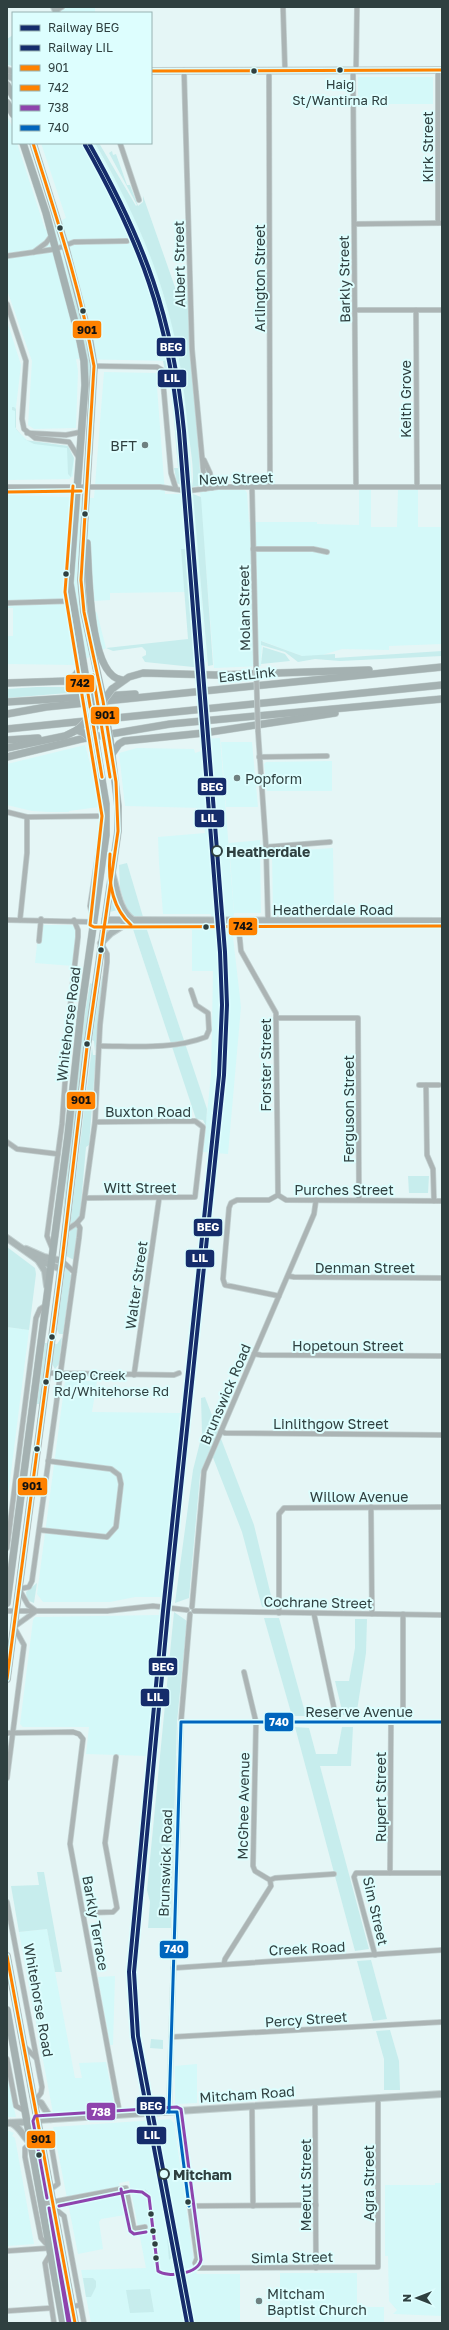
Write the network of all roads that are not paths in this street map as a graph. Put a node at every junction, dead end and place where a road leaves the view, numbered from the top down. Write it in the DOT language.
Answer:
graph roads {
  1 [pos="283,7"];
  2 [pos="357,7"];
  3 [pos="184,70"];
  4 [pos="269,70"];
  5 [pos="284,70"];
  6 [pos="355,70"];
  7 [pos="440,70"];
  8 [pos="152,71"];
  9 [pos="7,85"];
  10 [pos="12,94"];
  11 [pos="7,103"];
  12 [pos="12,112"];
  13 [pos="23,144"];
  14 [pos="33,144"];
  15 [pos="120,144"];
  16 [pos="139,200"];
  17 [pos="440,223"];
  18 [pos="355,224"];
  19 [pos="52,234"];
  20 [pos="126,241"];
  21 [pos="65,245"];
  22 [pos="56,249"];
  23 [pos="33,253"];
  24 [pos="7,256"];
  25 [pos="66,288"];
  26 [pos="7,304"];
  27 [pos="356,310"];
  28 [pos="416,310"];
  29 [pos="442,310"];
  30 [pos="94,366"];
  31 [pos="94,389"];
  32 [pos="81,432"];
  33 [pos="27,433"];
  34 [pos="202,457"];
  35 [pos="79,459"];
  36 [pos="171,473"];
  37 [pos="78,486"];
  38 [pos="86,486"];
  39 [pos="7,487"];
  40 [pos="252,487"];
  41 [pos="270,487"];
  42 [pos="356,487"];
  43 [pos="417,487"];
  44 [pos="442,487"];
  45 [pos="168,488"];
  46 [pos="212,488"];
  47 [pos="176,489"];
  48 [pos="205,489"];
  49 [pos="84,527"];
  50 [pos="253,549"];
  51 [pos="327,552"];
  52 [pos="72,601"];
  53 [pos="7,603"];
  54 [pos="83,664"];
  55 [pos="442,667"];
  56 [pos="401,670"];
  57 [pos="122,680"];
  58 [pos="67,681"];
  59 [pos="7,683"];
  60 [pos="269,685"];
  61 [pos="442,685"];
  62 [pos="95,692"];
  63 [pos="442,699"];
  64 [pos="7,702"];
  65 [pos="103,704"];
  66 [pos="378,705"];
  67 [pos="91,713"];
  68 [pos="7,714"];
  69 [pos="7,729"];
  70 [pos="76,730"];
  71 [pos="94,730"];
  72 [pos="50,738"];
  73 [pos="7,740"];
  74 [pos="96,743"];
  75 [pos="7,748"];
  76 [pos="112,754"];
  77 [pos="327,756"];
  78 [pos="7,757"];
  79 [pos="259,757"];
  80 [pos="7,812"];
  81 [pos="107,816"];
  82 [pos="27,817"];
  83 [pos="330,842"];
  84 [pos="266,847"];
  85 [pos="112,872"];
  86 [pos="40,919"];
  87 [pos="7,920"];
  88 [pos="20,920"];
  89 [pos="74,920"];
  90 [pos="105,920"];
  91 [pos="132,921"];
  92 [pos="238,921"];
  93 [pos="268,921"];
  94 [pos="442,921"];
  95 [pos="94,922"];
  96 [pos="39,941"];
  97 [pos="101,943"];
  98 [pos="90,955"];
  99 [pos="103,957"];
  100 [pos="191,990"];
  101 [pos="276,1018"];
  102 [pos="99,1046"];
  103 [pos="419,1085"];
  104 [pos="426,1085"];
  105 [pos="439,1085"];
  106 [pos="95,1122"];
  107 [pos="7,1142"];
  108 [pos="58,1154"];
  109 [pos="278,1195"];
  110 [pos="195,1197"];
  111 [pos="85,1198"];
  112 [pos="159,1199"];
  113 [pos="316,1200"];
  114 [pos="359,1200"];
  115 [pos="434,1201"];
  116 [pos="442,1201"];
  117 [pos="77,1223"];
  118 [pos="65,1231"];
  119 [pos="7,1238"];
  120 [pos="16,1244"];
  121 [pos="53,1249"];
  122 [pos="38,1260"];
  123 [pos="62,1261"];
  124 [pos="52,1262"];
  125 [pos="61,1268"];
  126 [pos="74,1272"];
  127 [pos="288,1276"];
  128 [pos="442,1278"];
  129 [pos="48,1294"];
  130 [pos="279,1296"];
  131 [pos="46,1305"];
  132 [pos="254,1354"];
  133 [pos="442,1356"];
  134 [pos="47,1373"];
  135 [pos="179,1373"];
  136 [pos="60,1375"];
  137 [pos="134,1375"];
  138 [pos="221,1431"];
  139 [pos="442,1434"];
  140 [pos="48,1461"];
  141 [pos="371,1507"];
  142 [pos="442,1507"];
  143 [pos="40,1530"];
  144 [pos="7,1548"];
  145 [pos="19,1589"];
  146 [pos="7,1599"];
  147 [pos="7,1611"];
  148 [pos="16,1611"];
  149 [pos="36,1611"];
  150 [pos="191,1611"];
  151 [pos="279,1613"];
  152 [pos="314,1614"];
  153 [pos="372,1614"];
  154 [pos="403,1614"];
  155 [pos="442,1615"];
  156 [pos="14,1627"];
  157 [pos="244,1672"];
  158 [pos="7,1679"];
  159 [pos="181,1722"];
  160 [pos="256,1722"];
  161 [pos="337,1722"];
  162 [pos="391,1722"];
  163 [pos="403,1722"];
  164 [pos="442,1722"];
  165 [pos="13,1732"];
  166 [pos="7,1733"];
  167 [pos="116,1757"];
  168 [pos="7,1778"];
  169 [pos="390,1873"];
  170 [pos="442,1873"];
  171 [pos="334,1874"];
  172 [pos="270,1880"];
  173 [pos="7,1902"];
  174 [pos="83,1913"];
  175 [pos="442,1950"];
  176 [pos="375,1955"];
  177 [pos="7,1956"];
  178 [pos="224,1964"];
  179 [pos="173,1968"];
  180 [pos="7,2010"];
  181 [pos="442,2022"];
  182 [pos="171,2037"];
  183 [pos="24,2046"];
  184 [pos="16,2057"];
  185 [pos="7,2058"];
  186 [pos="36,2058"];
  187 [pos="442,2094"];
  188 [pos="378,2098"];
  189 [pos="34,2101"];
  190 [pos="315,2102"];
  191 [pos="252,2106"];
  192 [pos="25,2111"];
  193 [pos="169,2112"];
  194 [pos="177,2112"];
  195 [pos="120,2115"];
  196 [pos="38,2120"];
  197 [pos="51,2120"];
  198 [pos="27,2122"];
  199 [pos="9,2123"];
  200 [pos="31,2143"];
  201 [pos="36,2172"];
  202 [pos="31,2184"];
  203 [pos="42,2204"];
  204 [pos="54,2205"];
  205 [pos="316,2205"];
  206 [pos="189,2206"];
  207 [pos="253,2206"];
  208 [pos="145,2227"];
  209 [pos="50,2250"];
  210 [pos="7,2251"];
  211 [pos="196,2253"];
  212 [pos="378,2267"];
  213 [pos="316,2268"];
  214 [pos="205,2269"];
  215 [pos="80,2305"];
  216 [pos="72,2307"];
  217 [pos="51,2308"];
  218 [pos="61,2309"];
  219 [pos="7,2311"];
  220 [pos="54,2323"];
  221 [pos="64,2323"];
  222 [pos="75,2323"];
  223 [pos="84,2323"];
  1 -- 5 [label="street"];
  2 -- 6 [label="street, Barkly Street"];
  3 -- 4 [label="main road"];
  3 -- 8 [label="main road"];
  3 -- 34 [label="street, Albert Street"];
  4 -- 5 [label="main road"];
  4 -- 41 [label="street, Arlington Street"];
  5 -- 6 [label="main road"];
  6 -- 7 [label="main road"];
  6 -- 18 [label="street, Barkly Street"];
  7 -- 17 [label="street, Kirk Street"];
  9 -- 10 [label="highway"];
  11 -- 12 [label="highway"];
  13 -- 19 [label="highway"];
  14 -- 21 [label="highway"];
  15 -- 16 [label="street"];
  17 -- 18 [label="street"];
  18 -- 27 [label="street, Barkly Street"];
  19 -- 22 [label="highway"];
  19 -- 23 [label="street"];
  20 -- 21 [label="street"];
  21 -- 22 [label="street"];
  21 -- 25 [label="highway"];
  21 -- 30 [label="highway"];
  22 -- 23 [label="street"];
  22 -- 25 [label="highway"];
  23 -- 24 [label="street"];
  25 -- 32 [label="highway"];
  26 -- 33 [label="street"];
  27 -- 28 [label="street"];
  27 -- 42 [label="street, Barkly Street"];
  28 -- 29 [label="street"];
  28 -- 43 [label="street, Keith Grove"];
  30 -- 31 [label="highway"];
  30 -- 36 [label="street"];
  31 -- 37 [label="highway"];
  31 -- 38 [label="highway"];
  32 -- 33 [label="street"];
  32 -- 35 [label="highway"];
  33 -- 35 [label="street"];
  34 -- 46 [label="street, Albert Street"];
  34 -- 48 [label="street, Albert Street"];
  35 -- 37 [label="highway"];
  36 -- 45 [label="street"];
  36 -- 47 [label="street"];
  37 -- 38 [label="street, New Street"];
  37 -- 39 [label="street, New Street"];
  37 -- 52 [label="highway"];
  38 -- 45 [label="street, New Street"];
  38 -- 49 [label="highway"];
  40 -- 41 [label="street, New Street"];
  40 -- 46 [label="street, New Street"];
  40 -- 50 [label="street, Molan Street"];
  41 -- 42 [label="street, New Street"];
  42 -- 43 [label="street, New Street"];
  43 -- 44 [label="street, New Street"];
  45 -- 47 [label="street, New Street"];
  46 -- 48 [label="street, New Street"];
  47 -- 48 [label="street, New Street"];
  49 -- 57 [label="highway"];
  49 -- 62 [label="highway"];
  50 -- 51 [label="street"];
  50 -- 79 [label="street, Molan Street, bridge"];
  52 -- 53 [label="street"];
  52 -- 54 [label="highway"];
  54 -- 58 [label="highway"];
  54 -- 62 [label="highway"];
  55 -- 56 [label="highway, EastLink"];
  56 -- 57 [label="highway"];
  56 -- 60 [label="highway, EastLink"];
  57 -- 65 [label="highway, bridge"];
  58 -- 59 [label="highway"];
  58 -- 62 [label="highway"];
  60 -- 64 [label="highway"];
  60 -- 68 [label="highway, EastLink"];
  61 -- 69 [label="highway"];
  62 -- 65 [label="highway, Whitehorse Road, bridge"];
  62 -- 67 [label="highway, Whitehorse Road, bridge"];
  63 -- 66 [label="highway"];
  65 -- 71 [label="highway, bridge"];
  65 -- 76 [label="highway, Whitehorse Road, bridge"];
  66 -- 76 [label="highway"];
  66 -- 78 [label="highway"];
  67 -- 70 [label="highway, bridge"];
  67 -- 71 [label="highway, Whitehorse Road, bridge"];
  70 -- 72 [label="highway"];
  70 -- 74 [label="highway, bridge"];
  71 -- 74 [label="highway, Whitehorse Road, bridge"];
  72 -- 73 [label="highway"];
  72 -- 75 [label="highway"];
  74 -- 81 [label="highway, Whitehorse Road"];
  76 -- 85 [label="highway, Whitehorse Road"];
  77 -- 79 [label="street"];
  79 -- 84 [label="street, Molan Street"];
  80 -- 82 [label="street"];
  81 -- 82 [label="street"];
  81 -- 95 [label="highway, Whitehorse Road"];
  82 -- 88 [label="street"];
  83 -- 84 [label="street"];
  84 -- 93 [label="street, Molan Street"];
  85 -- 90 [label="highway, Whitehorse Road"];
  85 -- 91 [label="main road"];
  86 -- 88 [label="street"];
  86 -- 89 [label="street"];
  86 -- 96 [label="street"];
  87 -- 88 [label="street"];
  89 -- 95 [label="street"];
  89 -- 108 [label="street, Whitehorse Road"];
  90 -- 91 [label="main road, Heatherdale Road"];
  90 -- 95 [label="highway"];
  90 -- 97 [label="highway, Whitehorse Road"];
  91 -- 92 [label="main road, Heatherdale Road"];
  91 -- 97 [label="main road"];
  92 -- 93 [label="main road, Heatherdale Road"];
  92 -- 101 [label="street, Forster Street"];
  93 -- 94 [label="main road, Heatherdale Road"];
  95 -- 98 [label="highway, Whitehorse Road"];
  97 -- 99 [label="highway, Whitehorse Road"];
  98 -- 99 [label="highway"];
  98 -- 121 [label="highway, Whitehorse Road"];
  99 -- 102 [label="street, Whitehorse Road"];
  99 -- 118 [label="highway, Whitehorse Road"];
  100 -- 102 [label="street"];
  101 -- 109 [label="street, Forster Street"];
  101 -- 114 [label="street, Ferguson Street"];
  102 -- 106 [label="street, Whitehorse Road"];
  103 -- 104 [label="street"];
  104 -- 105 [label="street"];
  104 -- 115 [label="street"];
  106 -- 110 [label="street, Buxton Road"];
  106 -- 111 [label="street, Whitehorse Road"];
  107 -- 108 [label="street"];
  108 -- 121 [label="street, Whitehorse Road"];
  109 -- 113 [label="street, Purches Street"];
  109 -- 130 [label="street, Purches Street"];
  110 -- 112 [label="street, Witt Street"];
  111 -- 112 [label="street, Witt Street"];
  111 -- 117 [label="street, Whitehorse Road"];
  112 -- 137 [label="street, Walter Street"];
  113 -- 114 [label="street, Purches Street"];
  113 -- 127 [label="street, Brunswick Road"];
  114 -- 115 [label="street, Purches Street"];
  115 -- 116 [label="street, Purches Street"];
  117 -- 118 [label="street"];
  117 -- 126 [label="street, Whitehorse Road"];
  118 -- 123 [label="highway, Whitehorse Road"];
  119 -- 120 [label="main road"];
  120 -- 122 [label="main road"];
  120 -- 124 [label="main road"];
  121 -- 124 [label="highway, Whitehorse Road"];
  122 -- 124 [label="main road"];
  122 -- 129 [label="main road"];
  123 -- 124 [label="main road"];
  123 -- 125 [label="highway, Whitehorse Road"];
  123 -- 126 [label="street"];
  124 -- 125 [label="main road"];
  124 -- 129 [label="highway, Whitehorse Road"];
  125 -- 134 [label="highway, Whitehorse Road"];
  126 -- 136 [label="street, Whitehorse Road"];
  127 -- 128 [label="street, Denman Street"];
  127 -- 130 [label="street, Brunswick Road"];
  129 -- 131 [label="highway, Whitehorse Road"];
  130 -- 132 [label="street, Brunswick Road"];
  131 -- 144 [label="street, Whitehorse Road"];
  131 -- 146 [label="highway, Whitehorse Road"];
  132 -- 133 [label="street, Hopetoun Street"];
  132 -- 138 [label="street, Brunswick Road"];
  134 -- 136 [label="street"];
  134 -- 145 [label="highway, Whitehorse Road"];
  135 -- 137 [label="street"];
  136 -- 137 [label="street"];
  136 -- 140 [label="street, Whitehorse Road"];
  138 -- 139 [label="street, Linlithgow Street"];
  138 -- 150 [label="street, Brunswick Road"];
  140 -- 143 [label="street, Whitehorse Road"];
  140 -- 143 [label="street"];
  141 -- 142 [label="street, Willow Avenue"];
  141 -- 151 [label="street, Willow Avenue"];
  141 -- 153 [label="street"];
  143 -- 145 [label="street, Whitehorse Road"];
  145 -- 148 [label="highway, Whitehorse Road"];
  145 -- 149 [label="street"];
  147 -- 148 [label="street, Cochrane Street"];
  148 -- 149 [label="street, Cochrane Street"];
  148 -- 156 [label="highway, Whitehorse Road"];
  149 -- 150 [label="street, Cochrane Street"];
  149 -- 156 [label="street"];
  150 -- 151 [label="street, Cochrane Street"];
  150 -- 159 [label="street, Brunswick Road"];
  151 -- 152 [label="street, Cochrane Street"];
  152 -- 153 [label="street, Cochrane Street"];
  152 -- 161 [label="street"];
  153 -- 154 [label="street, Cochrane Street"];
  154 -- 155 [label="street, Cochrane Street"];
  154 -- 163 [label="street"];
  156 -- 158 [label="highway, Whitehorse Road"];
  156 -- 165 [label="street"];
  157 -- 160 [label="street"];
  159 -- 160 [label="street, Reserve Avenue"];
  159 -- 179 [label="street, Brunswick Road"];
  160 -- 161 [label="street, Reserve Avenue"];
  160 -- 172 [label="street, McGhee Avenue"];
  161 -- 162 [label="street, Reserve Avenue"];
  162 -- 163 [label="street, Reserve Avenue"];
  162 -- 169 [label="street, Rupert Street"];
  163 -- 164 [label="street, Reserve Avenue"];
  165 -- 166 [label="street"];
  165 -- 168 [label="street"];
  165 -- 174 [label="street, Barkly Terrace"];
  167 -- 174 [label="street"];
  169 -- 170 [label="street"];
  169 -- 176 [label="street, Sim Street"];
  171 -- 172 [label="street"];
  172 -- 178 [label="street"];
  173 -- 186 [label="street, Whitehorse Road"];
  174 -- 195 [label="street, Barkly Terrace"];
  175 -- 176 [label="street, Creek Road"];
  176 -- 178 [label="street, Creek Road"];
  177 -- 183 [label="highway, Whitehorse Road"];
  178 -- 179 [label="street, Creek Road"];
  179 -- 182 [label="street, Brunswick Road"];
  180 -- 184 [label="highway"];
  181 -- 182 [label="street, Percy Street"];
  182 -- 193 [label="street, Brunswick Road"];
  183 -- 186 [label="street"];
  183 -- 189 [label="highway, Whitehorse Road"];
  184 -- 185 [label="street"];
  184 -- 192 [label="highway"];
  185 -- 192 [label="street"];
  186 -- 189 [label="street, Whitehorse Road"];
  187 -- 188 [label="main road, Mitcham Road"];
  188 -- 190 [label="main road, Mitcham Road"];
  188 -- 212 [label="street, Agra Street"];
  189 -- 196 [label="highway, Whitehorse Road"];
  189 -- 197 [label="main road"];
  190 -- 191 [label="main road, Mitcham Road"];
  190 -- 205 [label="street, Meerut Street"];
  191 -- 194 [label="main road, Mitcham Road"];
  191 -- 207 [label="street"];
  192 -- 198 [label="highway"];
  193 -- 194 [label="main road, Mitcham Road"];
  193 -- 195 [label="main road, Mitcham Road"];
  194 -- 206 [label="street"];
  195 -- 197 [label="main road, Mitcham Road"];
  196 -- 197 [label="main road, Mitcham Road"];
  196 -- 198 [label="highway, Mitcham Road"];
  196 -- 204 [label="highway, Whitehorse Road"];
  198 -- 199 [label="main road, Mitcham Road"];
  198 -- 200 [label="highway"];
  199 -- 200 [label="main road"];
  200 -- 201 [label="highway"];
  200 -- 202 [label="street"];
  201 -- 202 [label="street"];
  201 -- 203 [label="highway"];
  202 -- 209 [label="street"];
  203 -- 204 [label="street"];
  203 -- 209 [label="highway"];
  204 -- 208 [label="street"];
  204 -- 215 [label="street, Whitehorse Road"];
  204 -- 216 [label="highway, Whitehorse Road"];
  205 -- 207 [label="street"];
  205 -- 213 [label="street, Meerut Street"];
  206 -- 207 [label="street"];
  206 -- 211 [label="street"];
  209 -- 210 [label="street"];
  209 -- 217 [label="street"];
  209 -- 218 [label="highway"];
  211 -- 214 [label="street"];
  211 -- 214 [label="street"];
  212 -- 213 [label="street, Simla Street"];
  213 -- 214 [label="street, Simla Street"];
  215 -- 216 [label="street"];
  215 -- 223 [label="street, Whitehorse Road"];
  216 -- 218 [label="street"];
  216 -- 222 [label="highway, Whitehorse Road"];
  217 -- 219 [label="street"];
  217 -- 220 [label="street"];
  218 -- 221 [label="highway"];
}
